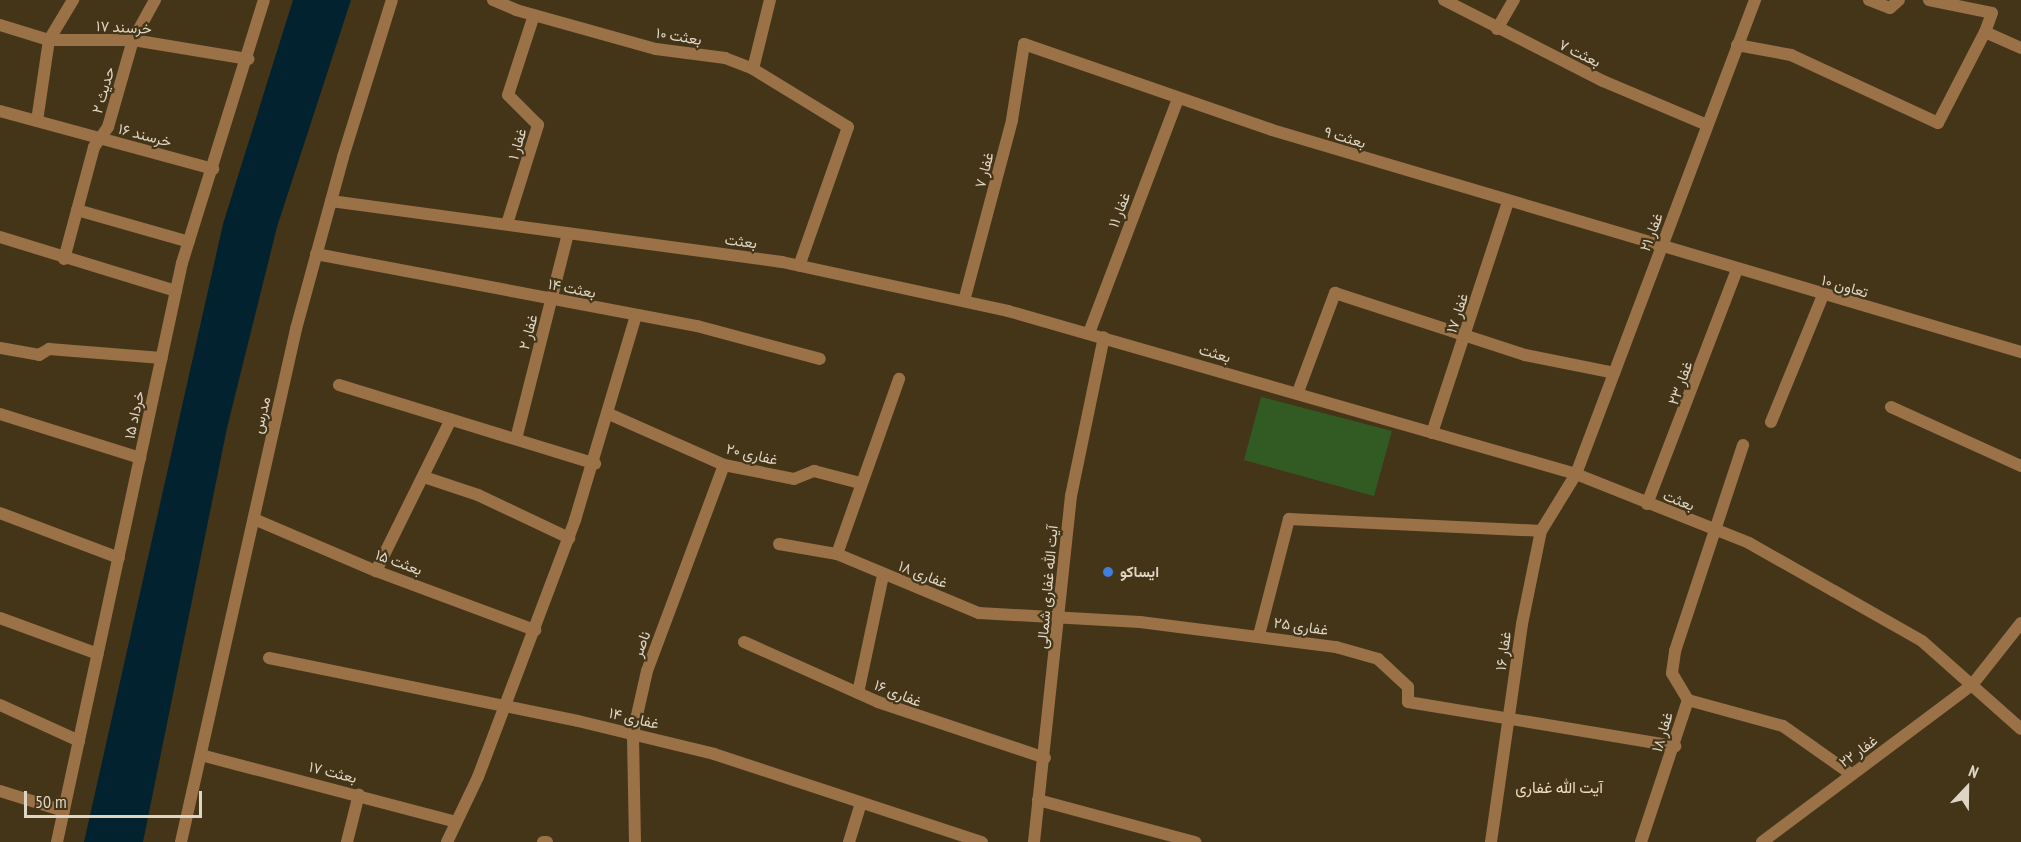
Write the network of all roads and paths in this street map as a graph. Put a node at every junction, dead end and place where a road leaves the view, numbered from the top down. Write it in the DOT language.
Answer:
graph roads {
  1 [pos="73,0"];
  2 [pos="155,0"];
  3 [pos="264,0"];
  4 [pos="392,0"];
  5 [pos="493,0"];
  6 [pos="770,0"];
  7 [pos="1443,0"];
  8 [pos="1514,0"];
  9 [pos="1755,0"];
  10 [pos="1869,0"];
  11 [pos="1899,0"];
  12 [pos="1929,0"];
  13 [pos="534,15"];
  14 [pos="0,25"];
  15 [pos="1497,28"];
  16 [pos="1985,32"];
  17 [pos="49,40"];
  18 [pos="133,40"];
  19 [pos="1024,44"];
  20 [pos="1737,45"];
  21 [pos="2021,48"];
  22 [pos="248,59"];
  23 [pos="753,69"];
  24 [pos="1178,99"];
  25 [pos="0,111"];
  26 [pos="37,121"];
  27 [pos="1707,125"];
  28 [pos="100,138"];
  29 [pos="213,169"];
  30 [pos="331,201"];
  31 [pos="1508,202"];
  32 [pos="77,210"];
  33 [pos="507,224"];
  34 [pos="568,233"];
  35 [pos="0,238"];
  36 [pos="189,242"];
  37 [pos="1662,246"];
  38 [pos="316,254"];
  39 [pos="64,259"];
  40 [pos="799,266"];
  41 [pos="1737,270"];
  42 [pos="176,291"];
  43 [pos="1823,295"];
  44 [pos="552,299"];
  45 [pos="964,301"];
  46 [pos="636,316"];
  47 [pos="1089,333"];
  48 [pos="1104,337"];
  49 [pos="1465,337"];
  50 [pos="0,348"];
  51 [pos="2021,352"];
  52 [pos="162,358"];
  53 [pos="820,358"];
  54 [pos="1614,373"];
  55 [pos="899,379"];
  56 [pos="339,385"];
  57 [pos="1298,392"];
  58 [pos="1891,408"];
  59 [pos="0,414"];
  60 [pos="609,414"];
  61 [pos="451,419"];
  62 [pos="1771,422"];
  63 [pos="1432,433"];
  64 [pos="516,439"];
  65 [pos="1743,445"];
  66 [pos="140,458"];
  67 [pos="595,464"];
  68 [pos="724,465"];
  69 [pos="2021,466"];
  70 [pos="1576,474"];
  71 [pos="424,477"];
  72 [pos="860,483"];
  73 [pos="1647,504"];
  74 [pos="0,513"];
  75 [pos="254,519"];
  76 [pos="1541,531"];
  77 [pos="1717,531"];
  78 [pos="569,538"];
  79 [pos="779,544"];
  80 [pos="837,555"];
  81 [pos="119,558"];
  82 [pos="376,571"];
  83 [pos="883,575"];
  84 [pos="1060,616"];
  85 [pos="0,618"];
  86 [pos="2021,623"];
  87 [pos="535,630"];
  88 [pos="1259,635"];
  89 [pos="744,642"];
  90 [pos="98,654"];
  91 [pos="269,658"];
  92 [pos="1972,685"];
  93 [pos="858,693"];
  94 [pos="1688,700"];
  95 [pos="0,705"];
  96 [pos="503,705"];
  97 [pos="1509,719"];
  98 [pos="2021,729"];
  99 [pos="633,733"];
  100 [pos="79,741"];
  101 [pos="1675,746"];
  102 [pos="201,755"];
  103 [pos="1046,758"];
  104 [pos="1851,774"];
  105 [pos="0,791"];
  106 [pos="359,794"];
  107 [pos="1038,800"];
  108 [pos="861,803"];
  109 [pos="64,811"];
  110 [pos="456,822"];
  111 [pos="57,842"];
  112 [pos="181,842"];
  113 [pos="347,842"];
  114 [pos="447,842"];
  115 [pos="635,842"];
  116 [pos="849,842"];
  117 [pos="982,842"];
  118 [pos="1034,842"];
  119 [pos="1195,842"];
  120 [pos="1491,842"];
  121 [pos="1641,842"];
  122 [pos="1762,842"];
  1 -- 17 [label="street"];
  2 -- 18 [label="street, حدیث ۲"];
  3 -- 22 [label="street, ۱۵ خرداد"];
  4 -- 30 [label="street, مدرس"];
  5 -- 13 [label="street, بعثت ۱۰"];
  6 -- 23 [label="street"];
  7 -- 15 [label="street, بعثت ۷"];
  8 -- 15 [label="street"];
  9 -- 20 [label="street, غفار ۲۱"];
  10 -- 11 [label="street"];
  12 -- 16 [label="street"];
  13 -- 23 [label="street, بعثت ۱۰"];
  13 -- 33 [label="street, غفار ۱"];
  14 -- 17 [label="street, خرسند ۱۷"];
  15 -- 27 [label="street, بعثت ۷"];
  16 -- 20 [label="street"];
  16 -- 21 [label="street"];
  17 -- 18 [label="street, خرسند ۱۷"];
  17 -- 26 [label="street"];
  18 -- 22 [label="street, خرسند ۱۷"];
  18 -- 28 [label="street, حدیث ۲"];
  19 -- 24 [label="street, بعثت ۹"];
  19 -- 45 [label="street, غفار ۷"];
  20 -- 27 [label="street, غفار ۲۱"];
  22 -- 29 [label="street, ۱۵ خرداد"];
  23 -- 40 [label="street, بعثت ۱۰"];
  24 -- 31 [label="street, بعثت ۹"];
  24 -- 47 [label="street, غفار ۱۱"];
  25 -- 26 [label="street, خرسند ۱۶"];
  26 -- 28 [label="street, خرسند ۱۶"];
  27 -- 37 [label="street, غفار ۲۱"];
  28 -- 29 [label="street, خرسند ۱۶"];
  28 -- 32 [label="street, حدیث ۲"];
  29 -- 36 [label="street, ۱۵ خرداد"];
  30 -- 33 [label="street, بعثت"];
  30 -- 38 [label="street, مدرس"];
  31 -- 37 [label="street, بعثت ۹"];
  31 -- 49 [label="street, غفار ۱۷"];
  32 -- 36 [label="street"];
  32 -- 39 [label="street, حدیث ۲"];
  33 -- 34 [label="street, بعثت"];
  34 -- 40 [label="street, بعثت"];
  34 -- 44 [label="street, غفار ۲"];
  35 -- 39 [label="street"];
  36 -- 42 [label="street, ۱۵ خرداد"];
  37 -- 41 [label="street, تعاون ۱۰"];
  37 -- 54 [label="street, غفار ۲۱"];
  38 -- 44 [label="street, بعثت ۱۴"];
  38 -- 75 [label="street, مدرس"];
  39 -- 42 [label="street"];
  40 -- 45 [label="street, بعثت"];
  41 -- 43 [label="street, تعاون ۱۰"];
  41 -- 73 [label="street, غفار ۲۳"];
  42 -- 52 [label="street, ۱۵ خرداد"];
  43 -- 51 [label="street, تعاون ۱۰"];
  43 -- 62 [label="street"];
  44 -- 46 [label="street, بعثت ۱۴"];
  44 -- 64 [label="street, غفار ۲"];
  45 -- 47 [label="street, بعثت"];
  46 -- 53 [label="street, بعثت ۱۴"];
  46 -- 60 [label="street"];
  47 -- 48 [label="street, بعثت"];
  48 -- 57 [label="street, بعثت"];
  48 -- 84 [label="street, آیت الله غفاری شمالی"];
  49 -- 54 [label="street"];
  49 -- 57 [label="street"];
  49 -- 63 [label="street, غفار ۱۷"];
  50 -- 52 [label="street"];
  52 -- 66 [label="street, ۱۵ خرداد"];
  54 -- 70 [label="street, غفار ۲۱"];
  55 -- 72 [label="street"];
  56 -- 61 [label="street"];
  57 -- 63 [label="street, بعثت"];
  58 -- 69 [label="street"];
  59 -- 66 [label="street"];
  60 -- 67 [label="street"];
  60 -- 68 [label="street, غفاری ۲۰"];
  61 -- 64 [label="street"];
  61 -- 71 [label="street"];
  63 -- 70 [label="street, بعثت"];
  64 -- 67 [label="street"];
  65 -- 77 [label="street, غفار ۱۸"];
  66 -- 81 [label="street, ۱۵ خرداد"];
  67 -- 78 [label="street"];
  68 -- 72 [label="street, غفاری ۲۰"];
  68 -- 99 [label="street, ناصر"];
  70 -- 73 [label="street, بعثت"];
  70 -- 76 [label="street, غفار ۱۶"];
  71 -- 78 [label="street"];
  71 -- 82 [label="street"];
  72 -- 80 [label="street"];
  73 -- 77 [label="street, بعثت"];
  74 -- 81 [label="street"];
  75 -- 82 [label="street, بعثت ۱۵"];
  75 -- 102 [label="street, مدرس"];
  76 -- 88 [label="street"];
  76 -- 97 [label="street, غفار ۱۶"];
  77 -- 92 [label="street, بعثت"];
  77 -- 94 [label="street, غفار ۱۸"];
  78 -- 87 [label="street"];
  79 -- 80 [label="street, غفاری ۱۸"];
  80 -- 83 [label="street, غفاری ۱۸"];
  81 -- 90 [label="street, ۱۵ خرداد"];
  82 -- 87 [label="street, بعثت ۱۵"];
  83 -- 84 [label="street, غفاری ۱۸"];
  83 -- 93 [label="street"];
  84 -- 88 [label="street, غفاری ۲۵"];
  84 -- 103 [label="street, آیت الله غفاری شمالی"];
  85 -- 90 [label="street"];
  86 -- 92 [label="street, غفار ۲۲"];
  87 -- 96 [label="street"];
  88 -- 97 [label="street, غفاری ۲۵"];
  89 -- 93 [label="street, غفاری ۱۶"];
  90 -- 100 [label="street, ۱۵ خرداد"];
  91 -- 96 [label="street, غفاری ۱۴"];
  92 -- 98 [label="street, بعثت"];
  92 -- 104 [label="street, غفار ۲۲"];
  93 -- 103 [label="street, غفاری ۱۶"];
  94 -- 101 [label="street, غفار ۱۸"];
  94 -- 104 [label="street"];
  95 -- 100 [label="street"];
  96 -- 99 [label="street, غفاری ۱۴"];
  96 -- 110 [label="street"];
  97 -- 101 [label="street"];
  97 -- 120 [label="street, غفار ۱۶"];
  99 -- 108 [label="street, غفاری ۱۴"];
  99 -- 115 [label="street, ناصر"];
  100 -- 109 [label="street, ۱۵ خرداد"];
  101 -- 121 [label="street, غفار ۱۸"];
  102 -- 106 [label="street, بعثت ۱۷"];
  102 -- 112 [label="street, مدرس"];
  103 -- 107 [label="street, آیت الله غفاری شمالی"];
  104 -- 122 [label="street, غفار ۲۲"];
  105 -- 109 [label="street"];
  106 -- 110 [label="street, بعثت ۱۷"];
  106 -- 113 [label="street"];
  107 -- 118 [label="street, آیت الله غفاری شمالی"];
  107 -- 119 [label="street"];
  108 -- 116 [label="street"];
  108 -- 117 [label="street, غفاری ۱۴"];
  109 -- 111 [label="street, ۱۵ خرداد"];
  110 -- 114 [label="street"];
}
